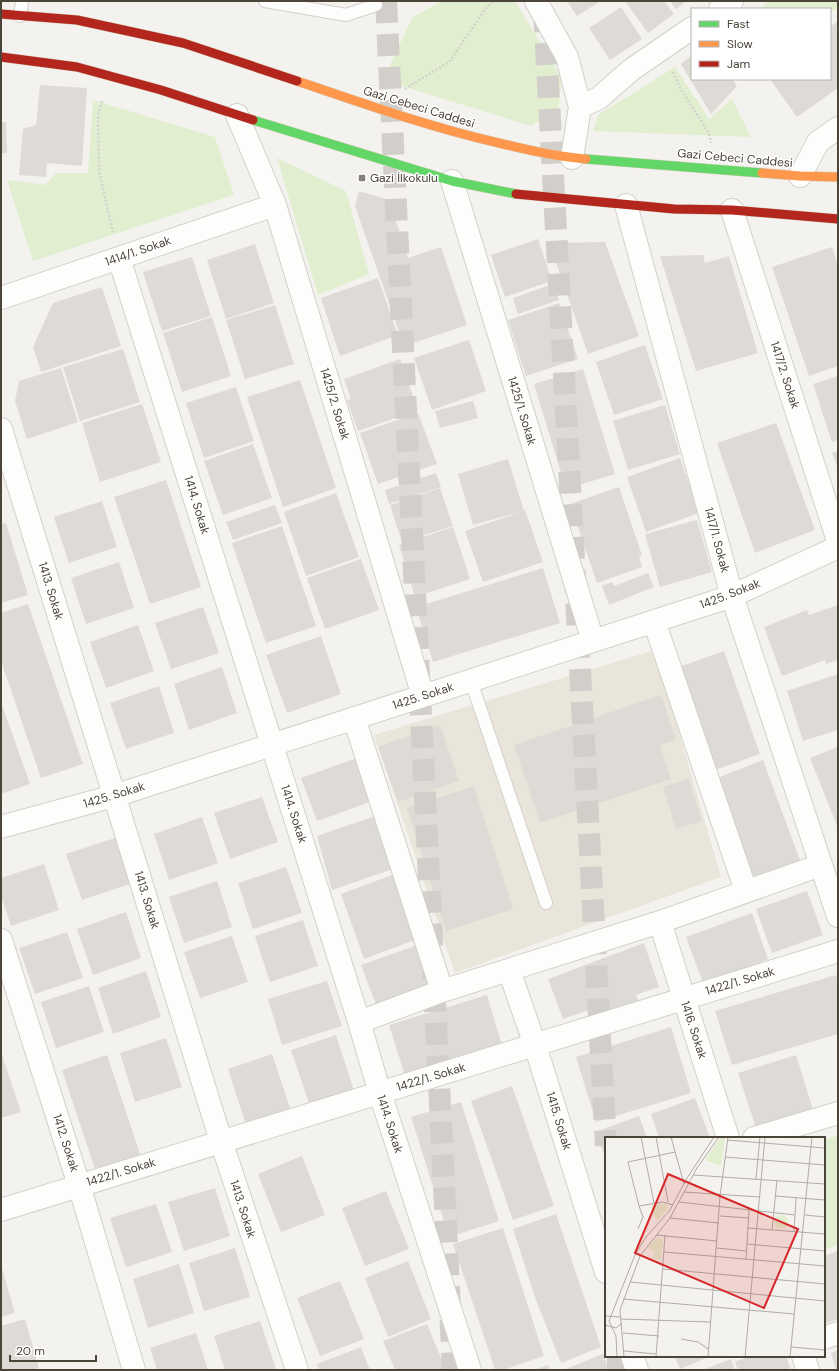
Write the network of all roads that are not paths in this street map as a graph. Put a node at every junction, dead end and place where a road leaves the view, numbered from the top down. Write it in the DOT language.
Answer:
graph roads {
  1 [pos="22,1"];
  2 [pos="265,1"];
  3 [pos="373,1"];
  4 [pos="536,1"];
  5 [pos="732,1"];
  6 [pos="722,8"];
  7 [pos="1,14"];
  8 [pos="20,16"];
  9 [pos="691,29"];
  10 [pos="1,57"];
  11 [pos="580,107"];
  12 [pos="237,115"];
  13 [pos="838,128"];
  14 [pos="572,158"];
  15 [pos="800,176"];
  16 [pos="838,177"];
  17 [pos="452,181"];
  18 [pos="275,205"];
  19 [pos="626,205"];
  20 [pos="732,210"];
  21 [pos="838,219"];
  22 [pos="119,258"];
  23 [pos="1,298"];
  24 [pos="1,429"];
  25 [pos="838,540"];
  26 [pos="838,547"];
  27 [pos="732,596"];
  28 [pos="654,621"];
  29 [pos="593,641"];
  30 [pos="471,681"];
  31 [pos="422,696"];
  32 [pos="354,718"];
  33 [pos="272,745"];
  34 [pos="114,796"];
  35 [pos="1,828"];
  36 [pos="821,865"];
  37 [pos="746,891"];
  38 [pos="546,903"];
  39 [pos="838,916"];
  40 [pos="660,922"];
  41 [pos="1,940"];
  42 [pos="838,951"];
  43 [pos="509,970"];
  44 [pos="442,991"];
  45 [pos="684,998"];
  46 [pos="359,1022"];
  47 [pos="535,1045"];
  48 [pos="380,1093"];
  49 [pos="838,1113"];
  50 [pos="728,1137"];
  51 [pos="757,1137"];
  52 [pos="221,1141"];
  53 [pos="79,1185"];
  54 [pos="1,1210"];
  55 [pos="605,1269"];
  56 [pos="838,1333"];
  57 [pos="825,1338"];
  58 [pos="632,1357"];
  59 [pos="803,1357"];
  60 [pos="134,1370"];
  61 [pos="296,1370"];
  62 [pos="470,1370"];
  63 [pos="637,1370"];
  64 [pos="808,1370"];
  1 -- 8 [label="lane"];
  2 -- 3 [label="lane"];
  4 -- 11 [label="street"];
  5 -- 6 [label="street"];
  7 -- 8 [label="main road, Gazi Cebeci Caddesi"];
  8 -- 14 [label="main road, Gazi Cebeci Caddesi"];
  9 -- 11 [label="street"];
  10 -- 12 [label="main road"];
  11 -- 14 [label="street"];
  12 -- 17 [label="main road"];
  12 -- 18 [label="street, 1425/2. Sokak"];
  13 -- 15 [label="street"];
  14 -- 15 [label="main road, Gazi Cebeci Caddesi"];
  15 -- 16 [label="main road, Gazi Cebeci Caddesi"];
  17 -- 19 [label="main road"];
  17 -- 29 [label="street, 1425/1. Sokak"];
  18 -- 22 [label="street, 1414/1. Sokak"];
  18 -- 31 [label="street, 1425/2. Sokak"];
  19 -- 20 [label="main road"];
  19 -- 27 [label="street, 1417/1. Sokak"];
  20 -- 21 [label="main road"];
  20 -- 25 [label="street, 1417/2. Sokak"];
  22 -- 23 [label="street, 1414/1. Sokak"];
  22 -- 33 [label="street, 1414. Sokak"];
  24 -- 34 [label="street, 1413. Sokak"];
  26 -- 27 [label="street, 1425. Sokak"];
  27 -- 28 [label="street, 1425. Sokak"];
  27 -- 36 [label="street, 1417/1. Sokak"];
  28 -- 29 [label="street, 1425. Sokak"];
  28 -- 37 [label="street"];
  29 -- 30 [label="street, 1425. Sokak"];
  30 -- 31 [label="street, 1425. Sokak"];
  30 -- 38 [label="lane"];
  31 -- 32 [label="street, 1425. Sokak"];
  32 -- 33 [label="street, 1425. Sokak"];
  32 -- 44 [label="street"];
  33 -- 34 [label="street, 1425. Sokak"];
  33 -- 46 [label="street, 1414. Sokak"];
  34 -- 35 [label="street, 1425. Sokak"];
  34 -- 52 [label="street, 1413. Sokak"];
  36 -- 37 [label="street"];
  36 -- 39 [label="street, 1417/1. Sokak"];
  37 -- 40 [label="street"];
  40 -- 43 [label="street"];
  40 -- 45 [label="street, 1416. Sokak"];
  41 -- 53 [label="street, 1412. Sokak"];
  42 -- 45 [label="street, 1422/1. Sokak"];
  43 -- 44 [label="street"];
  43 -- 47 [label="street, 1415. Sokak"];
  44 -- 46 [label="street"];
  45 -- 47 [label="street, 1422/1. Sokak"];
  45 -- 50 [label="street, 1416. Sokak"];
  46 -- 48 [label="street, 1414. Sokak"];
  47 -- 48 [label="street, 1422/1. Sokak"];
  47 -- 55 [label="street, 1415. Sokak"];
  48 -- 52 [label="street, 1422/1. Sokak"];
  48 -- 62 [label="street, 1414. Sokak"];
  49 -- 51 [label="street"];
  52 -- 53 [label="street, 1422/1. Sokak"];
  52 -- 61 [label="street, 1413. Sokak"];
  53 -- 54 [label="street, 1422/1. Sokak"];
  53 -- 60 [label="street, 1412. Sokak"];
  56 -- 57 [label="street"];
  58 -- 63 [label="street"];
  59 -- 64 [label="street"];
}
